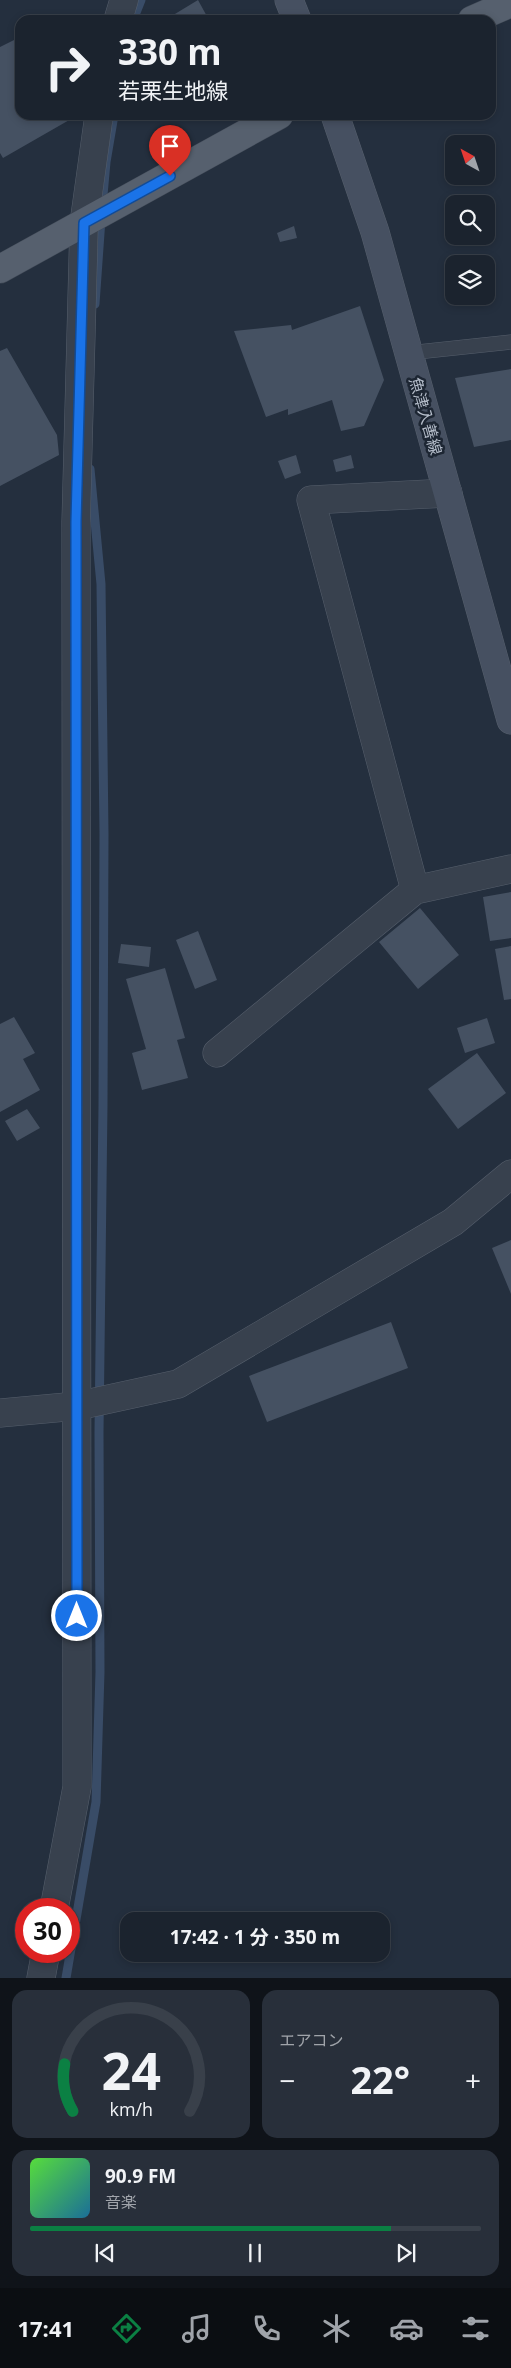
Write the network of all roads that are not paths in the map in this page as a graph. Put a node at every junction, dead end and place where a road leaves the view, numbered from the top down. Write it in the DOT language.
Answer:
graph roads {
  1 [pos="124,0"];
  2 [pos="289,0"];
  3 [pos="511,3"];
  4 [pos="120,15"];
  5 [pos="295,15"];
  6 [pos="483,15"];
  7 [pos="98,120"];
  8 [pos="270,120"];
  9 [pos="336,120"];
  10 [pos="84,223"];
  11 [pos="0,269"];
  12 [pos="511,342"];
  13 [pos="408,353"];
  14 [pos="448,493"];
  15 [pos="511,720"];
  16 [pos="511,869"];
  17 [pos="415,890"];
  18 [pos="217,1053"];
  19 [pos="511,1174"];
  20 [pos="77,1406"];
  21 [pos="0,1413"];
  22 [pos="56,1898"];
  23 [pos="44,1963"];
  24 [pos="41,1978"];
  1 -- 4 [label="street"];
  2 -- 5 [label="main road"];
  3 -- 6 [label="main road"];
  7 -- 10 [label="street"];
  8 -- 10 [label="main road"];
  9 -- 13 [label="main road, 魚津入善線"];
  10 -- 11 [label="main road"];
  10 -- 20 [label="street"];
  12 -- 13 [label="lane"];
  13 -- 14 [label="main road, 魚津入善線"];
  14 -- 15 [label="main road, 魚津入善線"];
  14 -- 17 [label="street"];
  16 -- 17 [label="street"];
  17 -- 18 [label="street"];
  19 -- 20 [label="street"];
  20 -- 21 [label="street"];
  20 -- 22 [label="street"];
  23 -- 24 [label="street"];
}
